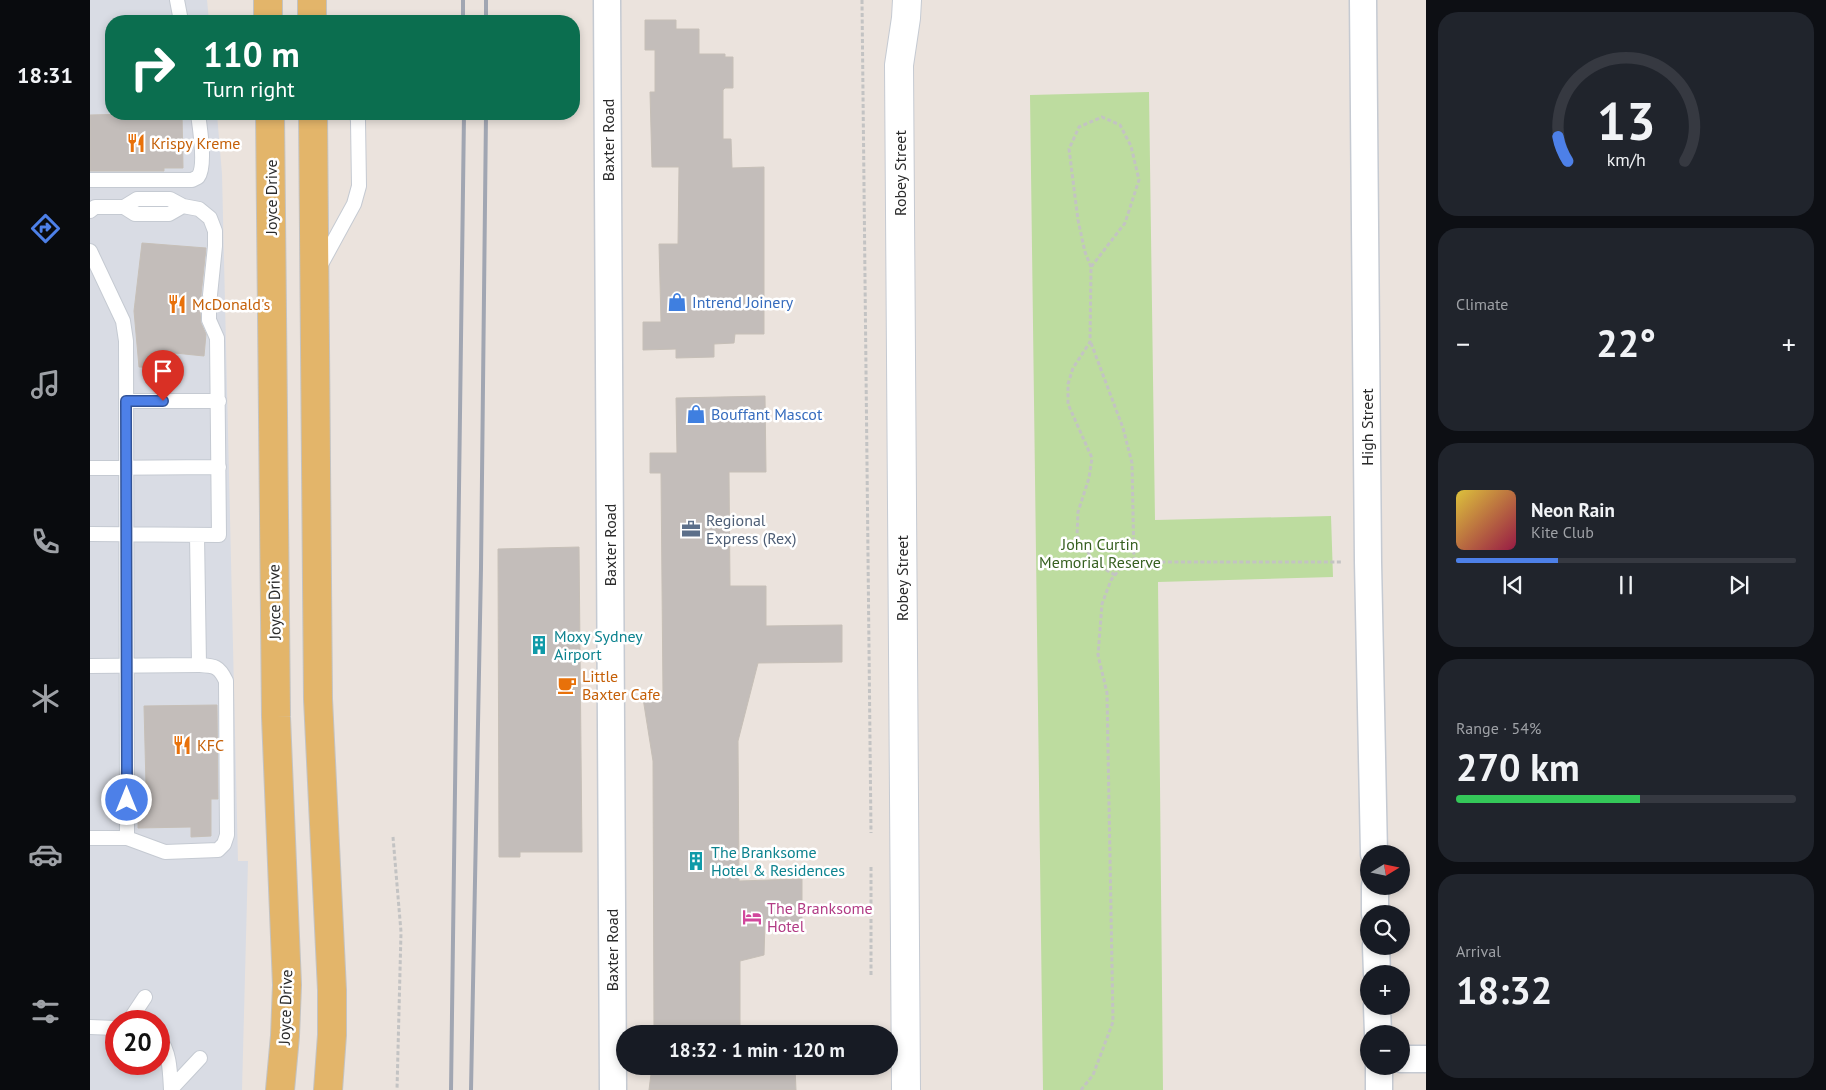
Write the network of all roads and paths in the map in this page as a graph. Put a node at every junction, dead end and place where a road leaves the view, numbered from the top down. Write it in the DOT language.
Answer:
graph roads {
  1 [pos="176,0"];
  2 [pos="268,0"];
  3 [pos="312,0"];
  4 [pos="607,0"];
  5 [pos="862,0"];
  6 [pos="887,0"];
  7 [pos="907,0"];
  8 [pos="1363,0"];
  9 [pos="180,15"];
  10 [pos="268,15"];
  11 [pos="312,15"];
  12 [pos="899,65"];
  13 [pos="199,120"];
  14 [pos="270,120"];
  15 [pos="313,120"];
  16 [pos="358,120"];
  17 [pos="90,180"];
  18 [pos="90,212"];
  19 [pos="91,255"];
  20 [pos="1091,267"];
  21 [pos="314,278"];
  22 [pos="210,295"];
  23 [pos="209,312"];
  24 [pos="1090,342"];
  25 [pos="126,401"];
  26 [pos="219,401"];
  27 [pos="219,467"];
  28 [pos="90,468"];
  29 [pos="126,468"];
  30 [pos="90,534"];
  31 [pos="126,535"];
  32 [pos="197,535"];
  33 [pos="1368,562"];
  34 [pos="1134,564"];
  35 [pos="1115,575"];
  36 [pos="126,665"];
  37 [pos="199,665"];
  38 [pos="90,666"];
  39 [pos="871,833"];
  40 [pos="393,837"];
  41 [pos="90,838"];
  42 [pos="127,838"];
  43 [pos="1374,845"];
  44 [pos="871,867"];
  45 [pos="871,977"];
  46 [pos="145,997"];
  47 [pos="136,1010"];
  48 [pos="90,1027"];
  49 [pos="105,1028"];
  50 [pos="200,1058"];
  51 [pos="1410,1059"];
  52 [pos="1426,1059"];
  53 [pos="169,1075"];
  54 [pos="1379,1075"];
  55 [pos="171,1089"];
  56 [pos="280,1090"];
  57 [pos="328,1090"];
  58 [pos="397,1090"];
  59 [pos="613,1090"];
  60 [pos="906,1090"];
  61 [pos="1081,1090"];
  62 [pos="1379,1090"];
  1 -- 9 [label="lane"];
  2 -- 10 [label="main road"];
  3 -- 11 [label="main road"];
  4 -- 59 [label="street, Baxter Road"];
  5 -- 39 [label="path"];
  6 -- 12 [label="street, Robey Street"];
  7 -- 12 [label="street, Robey Street"];
  8 -- 33 [label="street, High Street"];
  12 -- 60 [label="street, Robey Street"];
  13 -- 17 [label="lane"];
  14 -- 56 [label="main road, Joyce Drive"];
  15 -- 21 [label="main road"];
  16 -- 21 [label="lane"];
  18 -- 22 [label="lane"];
  19 -- 25 [label="lane"];
  20 -- 20 [label="path"];
  20 -- 24 [label="path"];
  21 -- 57 [label="main road"];
  23 -- 26 [label="lane"];
  24 -- 34 [label="path"];
  24 -- 35 [label="path"];
  25 -- 26 [label="lane"];
  25 -- 29 [label="lane"];
  26 -- 27 [label="lane"];
  27 -- 29 [label="lane"];
  27 -- 32 [label="lane"];
  28 -- 29 [label="lane"];
  29 -- 31 [label="lane"];
  30 -- 31 [label="lane"];
  31 -- 32 [label="lane"];
  31 -- 36 [label="lane"];
  32 -- 37 [label="lane"];
  33 -- 34 [label="path"];
  33 -- 43 [label="street, High Street"];
  34 -- 35 [label="path"];
  35 -- 61 [label="path"];
  36 -- 37 [label="lane"];
  36 -- 38 [label="lane"];
  36 -- 42 [label="lane"];
  37 -- 42 [label="lane"];
  40 -- 58 [label="path"];
  41 -- 42 [label="lane"];
  44 -- 45 [label="path"];
  46 -- 47 [label="lane"];
  48 -- 49 [label="lane"];
  50 -- 55 [label="lane"];
  51 -- 52 [label="street"];
  53 -- 55 [label="lane"];
  54 -- 62 [label="street"];
}
